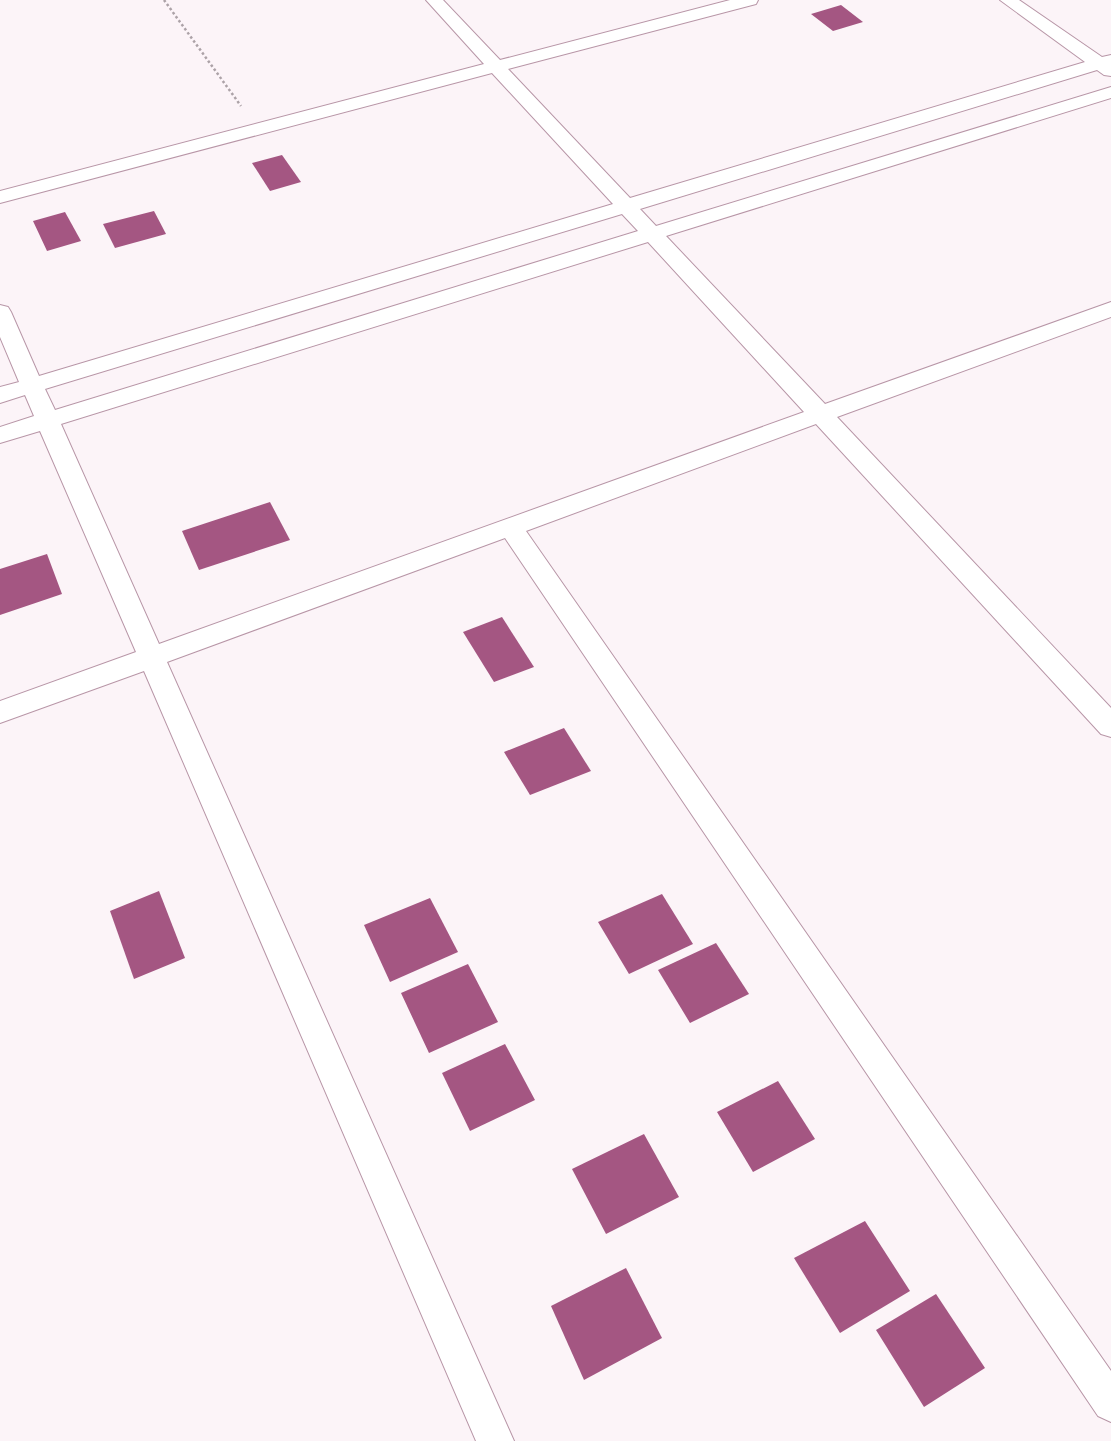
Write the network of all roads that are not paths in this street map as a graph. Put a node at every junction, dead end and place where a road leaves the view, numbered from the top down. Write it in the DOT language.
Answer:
graph roads {
  1 [pos="434,0"];
  2 [pos="750,0"];
  3 [pos="1008,0"];
  4 [pos="723,3"];
  5 [pos="1107,65"];
  6 [pos="496,67"];
  7 [pos="1111,92"];
  8 [pos="0,197"];
  9 [pos="625,205"];
  10 [pos="652,234"];
  11 [pos="0,312"];
  12 [pos="1105,318"];
  13 [pos="32,385"];
  14 [pos="0,395"];
  15 [pos="821,415"];
  16 [pos="48,420"];
  17 [pos="0,435"];
  18 [pos="510,527"];
  19 [pos="152,657"];
  20 [pos="0,712"];
  21 [pos="1111,726"];
  22 [pos="1111,1404"];
  23 [pos="495,1441"];
  1 -- 6 [label="street"];
  2 -- 4 [label="street"];
  3 -- 5 [label="street"];
  4 -- 6 [label="street"];
  5 -- 9 [label="street"];
  6 -- 8 [label="street"];
  6 -- 9 [label="street"];
  7 -- 10 [label="street"];
  9 -- 10 [label="street"];
  9 -- 13 [label="street"];
  10 -- 15 [label="street"];
  10 -- 16 [label="street"];
  11 -- 13 [label="street"];
  12 -- 15 [label="street"];
  13 -- 14 [label="street"];
  13 -- 16 [label="street"];
  15 -- 18 [label="street"];
  15 -- 21 [label="street"];
  16 -- 17 [label="street"];
  16 -- 19 [label="street"];
  18 -- 19 [label="street"];
  18 -- 22 [label="street"];
  19 -- 20 [label="street"];
  19 -- 23 [label="street"];
}
